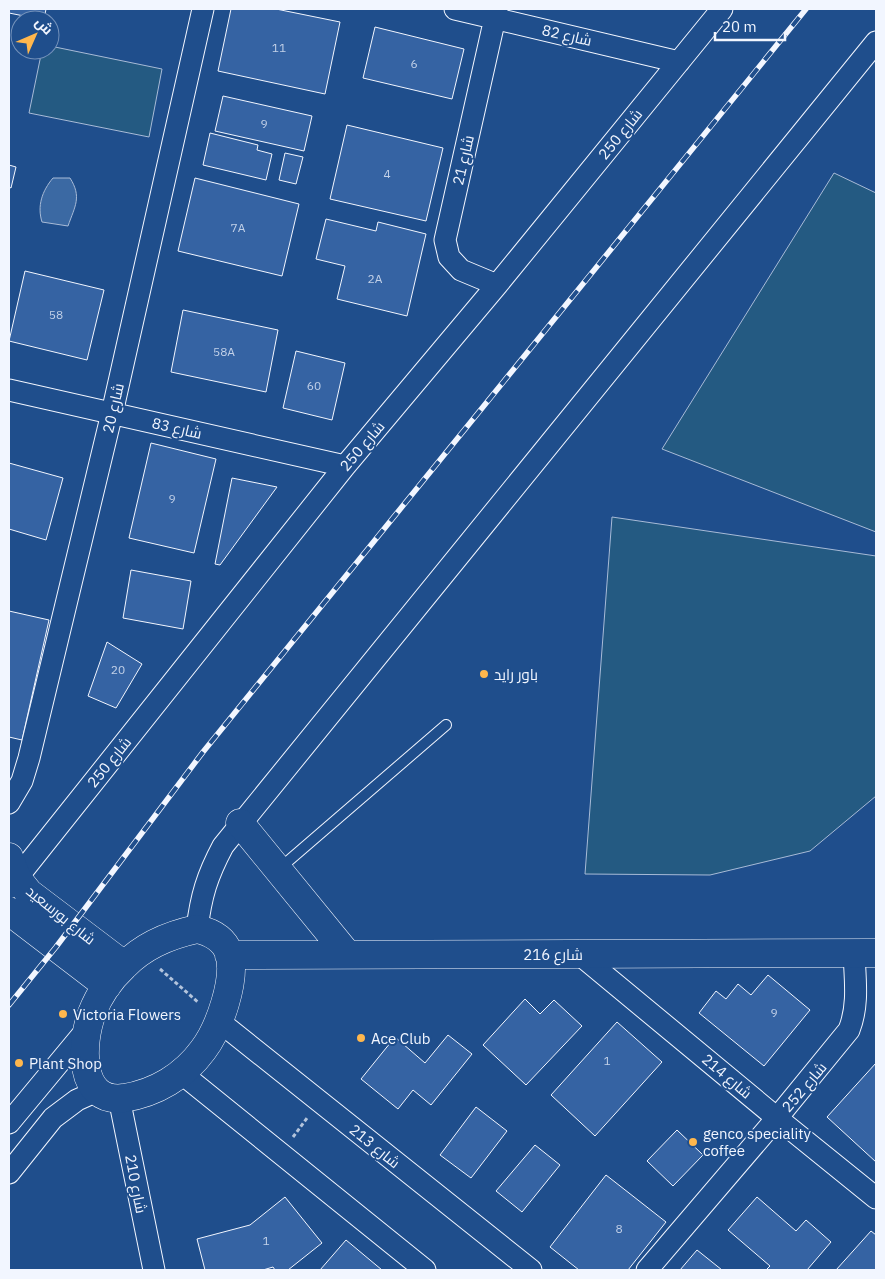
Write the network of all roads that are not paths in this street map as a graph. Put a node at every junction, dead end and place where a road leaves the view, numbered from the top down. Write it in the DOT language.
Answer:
graph roads {
  1 [pos="203,9"];
  2 [pos="455,9"];
  3 [pos="722,9"];
  4 [pos="496,13"];
  5 [pos="876,42"];
  6 [pos="679,62"];
  7 [pos="497,285"];
  8 [pos="9,390"];
  9 [pos="112,413"];
  10 [pos="345,466"];
  11 [pos="446,725"];
  12 [pos="9,803"];
  13 [pos="240,823"];
  14 [pos="278,869"];
  15 [pos="12,874"];
  16 [pos="9,911"];
  17 [pos="197,929"];
  18 [pos="865,953"];
  19 [pos="229,954"];
  20 [pos="347,954"];
  21 [pos="579,954"];
  22 [pos="133,958"];
  23 [pos="107,986"];
  24 [pos="220,1022"];
  25 [pos="87,1029"];
  26 [pos="181,1073"];
  27 [pos="108,1095"];
  28 [pos="777,1118"];
  29 [pos="9,1123"];
  30 [pos="9,1173"];
  31 [pos="876,1198"];
  32 [pos="154,1270"];
  33 [pos="425,1270"];
  34 [pos="531,1270"];
  35 [pos="647,1270"];
  1 -- 9 [label="street, شارع 20"];
  2 -- 4 [label="street, شارع 82"];
  3 -- 6 [label="street, شارع 250"];
  4 -- 6 [label="street, شارع 82"];
  4 -- 7 [label="street, شارع 21"];
  5 -- 13 [label="street"];
  6 -- 7 [label="street, شارع 250"];
  7 -- 10 [label="street, شارع 250"];
  8 -- 9 [label="street, شارع 83"];
  9 -- 10 [label="street, شارع 83"];
  9 -- 12 [label="street, شارع 20"];
  10 -- 15 [label="street, شارع 250"];
  11 -- 14 [label="lane"];
  13 -- 14 [label="main road"];
  13 -- 17 [label="street"];
  14 -- 20 [label="main road"];
  15 -- 22 [label="main road, شارع بورسعيد"];
  16 -- 23 [label="main road, شارع بورسعيد"];
  17 -- 19 [label="main road"];
  17 -- 22 [label="main road"];
  18 -- 21 [label="main road, شارع 216"];
  18 -- 28 [label="street, شارع 252"];
  19 -- 20 [label="main road, شارع 216"];
  19 -- 24 [label="main road"];
  20 -- 21 [label="main road, شارع 216"];
  21 -- 28 [label="street, شارع 214"];
  22 -- 23 [label="main road"];
  23 -- 25 [label="main road"];
  24 -- 26 [label="main road"];
  24 -- 34 [label="street, شارع 213"];
  25 -- 27 [label="main road"];
  25 -- 29 [label="street"];
  26 -- 27 [label="main road"];
  26 -- 33 [label="street"];
  27 -- 30 [label="street"];
  27 -- 32 [label="street, شارع 210"];
  28 -- 31 [label="street, شارع 214"];
  28 -- 35 [label="street, شارع 252"];
}
